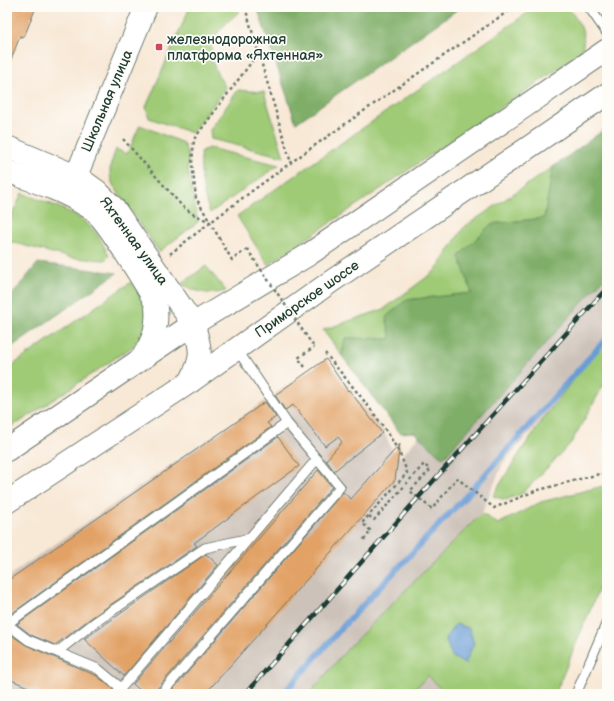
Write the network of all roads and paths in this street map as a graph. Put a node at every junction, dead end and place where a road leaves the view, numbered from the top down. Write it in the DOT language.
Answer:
graph roads {
  1 [pos="146,7"];
  2 [pos="245,7"];
  3 [pos="514,7"];
  4 [pos="589,7"];
  5 [pos="607,33"];
  6 [pos="607,50"];
  7 [pos="259,52"];
  8 [pos="607,94"];
  9 [pos="123,139"];
  10 [pos="7,147"];
  11 [pos="291,163"];
  12 [pos="7,171"];
  13 [pos="72,186"];
  14 [pos="210,222"];
  15 [pos="167,256"];
  16 [pos="193,324"];
  17 [pos="236,348"];
  18 [pos="326,353"];
  19 [pos="142,358"];
  20 [pos="305,367"];
  21 [pos="190,382"];
  22 [pos="287,423"];
  23 [pos="7,450"];
  24 [pos="317,459"];
  25 [pos="607,472"];
  26 [pos="407,473"];
  27 [pos="412,477"];
  28 [pos="7,502"];
  29 [pos="369,516"];
  30 [pos="246,539"];
  31 [pos="362,542"];
  32 [pos="607,622"];
  33 [pos="7,624"];
  34 [pos="57,652"];
  35 [pos="119,691"];
  36 [pos="161,694"];
  37 [pos="576,694"];
  1 -- 13 [label="main road, Школьная улица"];
  2 -- 7 [label="path"];
  3 -- 11 [label="path"];
  4 -- 5 [label="lane"];
  6 -- 16 [label="main road"];
  7 -- 11 [label="path"];
  7 -- 14 [label="path"];
  8 -- 17 [label="main road, Приморское шоссе"];
  9 -- 14 [label="path"];
  10 -- 13 [label="main road, Яхтенная улица"];
  11 -- 14 [label="path"];
  12 -- 13 [label="main road, Яхтенная улица"];
  13 -- 16 [label="main road, Яхтенная улица"];
  13 -- 19 [label="main road, Яхтенная улица"];
  14 -- 15 [label="path"];
  14 -- 20 [label="path, bridge"];
  16 -- 19 [label="main road"];
  16 -- 21 [label="main road, Яхтенная улица"];
  17 -- 21 [label="main road, Приморское шоссе"];
  17 -- 22 [label="lane"];
  18 -- 26 [label="path"];
  19 -- 23 [label="main road"];
  21 -- 28 [label="main road, Приморское шоссе"];
  22 -- 24 [label="lane"];
  22 -- 33 [label="lane"];
  24 -- 35 [label="lane"];
  24 -- 36 [label="lane"];
  25 -- 27 [label="path"];
  26 -- 27 [label="path"];
  26 -- 29 [label="path"];
  27 -- 29 [label="path"];
  29 -- 31 [label="path"];
  30 -- 34 [label="lane"];
  32 -- 37 [label="lane"];
  33 -- 34 [label="lane"];
  34 -- 35 [label="lane"];
}
